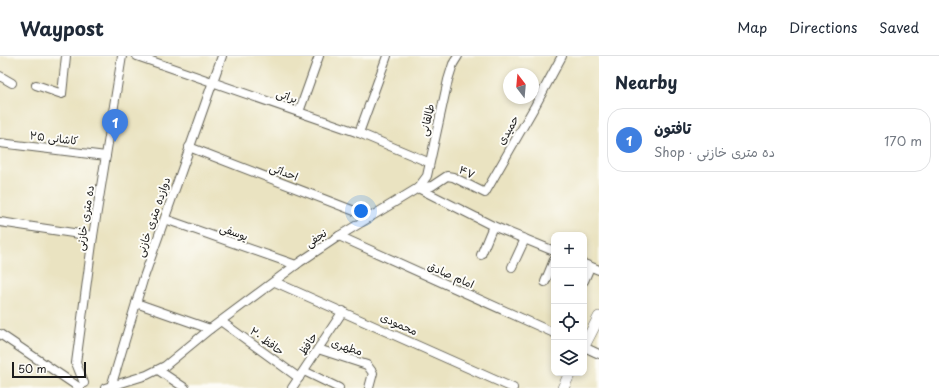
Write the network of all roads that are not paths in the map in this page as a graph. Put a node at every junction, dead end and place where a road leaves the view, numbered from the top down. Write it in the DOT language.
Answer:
graph roads {
  1 [pos="66,56"];
  2 [pos="122,56"];
  3 [pos="137,56"];
  4 [pos="222,56"];
  5 [pos="387,56"];
  6 [pos="458,56"];
  7 [pos="562,56"];
  8 [pos="316,57"];
  9 [pos="0,76"];
  10 [pos="12,83"];
  11 [pos="212,83"];
  12 [pos="36,85"];
  13 [pos="299,112"];
  14 [pos="359,133"];
  15 [pos="0,143"];
  16 [pos="189,147"];
  17 [pos="106,156"];
  18 [pos="428,162"];
  19 [pos="418,188"];
  20 [pos="485,193"];
  21 [pos="370,217"];
  22 [pos="164,218"];
  23 [pos="0,222"];
  24 [pos="493,226"];
  25 [pos="93,236"];
  26 [pos="339,236"];
  27 [pos="524,239"];
  28 [pos="551,250"];
  29 [pos="481,254"];
  30 [pos="296,265"];
  31 [pos="587,266"];
  32 [pos="512,267"];
  33 [pos="551,267"];
  34 [pos="599,270"];
  35 [pos="275,282"];
  36 [pos="544,282"];
  37 [pos="136,303"];
  38 [pos="343,311"];
  39 [pos="599,317"];
  40 [pos="222,322"];
  41 [pos="210,329"];
  42 [pos="551,332"];
  43 [pos="0,334"];
  44 [pos="587,340"];
  45 [pos="587,348"];
  46 [pos="318,349"];
  47 [pos="599,354"];
  48 [pos="158,370"];
  49 [pos="301,375"];
  50 [pos="569,376"];
  51 [pos="83,387"];
  52 [pos="371,387"];
  53 [pos="108,388"];
  54 [pos="185,388"];
  55 [pos="292,388"];
  56 [pos="339,388"];
  57 [pos="513,388"];
  58 [pos="563,388"];
  1 -- 12 [label="street"];
  2 -- 17 [label="street, ده متری خازنی"];
  3 -- 11 [label="street, براتی"];
  4 -- 11 [label="street, دوازده متری خازنی"];
  5 -- 14 [label="street"];
  6 -- 18 [label="street, طالقانی"];
  7 -- 20 [label="street, حمیدی"];
  8 -- 13 [label="street"];
  9 -- 10 [label="street"];
  11 -- 13 [label="street, براتی"];
  11 -- 16 [label="street, دوازده متری خازنی"];
  13 -- 14 [label="street, براتی"];
  14 -- 18 [label="street, براتی"];
  15 -- 17 [label="street, کاشانی ۲۵"];
  16 -- 21 [label="street, احداثی"];
  16 -- 22 [label="street, دوازده متری خازنی"];
  17 -- 25 [label="street, ده متری خازنی"];
  18 -- 19 [label="street, طالقانی"];
  19 -- 20 [label="street, ۴۷"];
  19 -- 21 [label="street, نجفی"];
  19 -- 24 [label="street"];
  21 -- 26 [label="street, نجفی"];
  22 -- 30 [label="street, یوسفی"];
  22 -- 37 [label="street, دوازده متری خازنی"];
  23 -- 25 [label="street"];
  24 -- 27 [label="street"];
  24 -- 29 [label="street"];
  25 -- 51 [label="street, ده متری خازنی"];
  26 -- 30 [label="street, نجفی"];
  26 -- 42 [label="street, امام صادق"];
  27 -- 28 [label="street"];
  27 -- 32 [label="street"];
  30 -- 35 [label="street, نجفی"];
  31 -- 34 [label="street"];
  33 -- 36 [label="street"];
  35 -- 38 [label="street, محمودی"];
  35 -- 40 [label="street, نجفی"];
  37 -- 41 [label="street"];
  37 -- 53 [label="street, دوازده متری خازنی"];
  38 -- 46 [label="street, حافظ"];
  38 -- 57 [label="street, محمودی"];
  39 -- 44 [label="street"];
  40 -- 41 [label="street, نجفی"];
  40 -- 49 [label="street, حافظ ۲۰"];
  41 -- 48 [label="street, نجفی"];
  43 -- 51 [label="street"];
  45 -- 47 [label="street"];
  46 -- 49 [label="street, حافظ"];
  46 -- 52 [label="street, مطهری"];
  48 -- 53 [label="street, نجفی"];
  48 -- 54 [label="street"];
  49 -- 55 [label="street, حافظ"];
  49 -- 56 [label="street, حافظ ۲۰"];
  50 -- 58 [label="street"];
}
